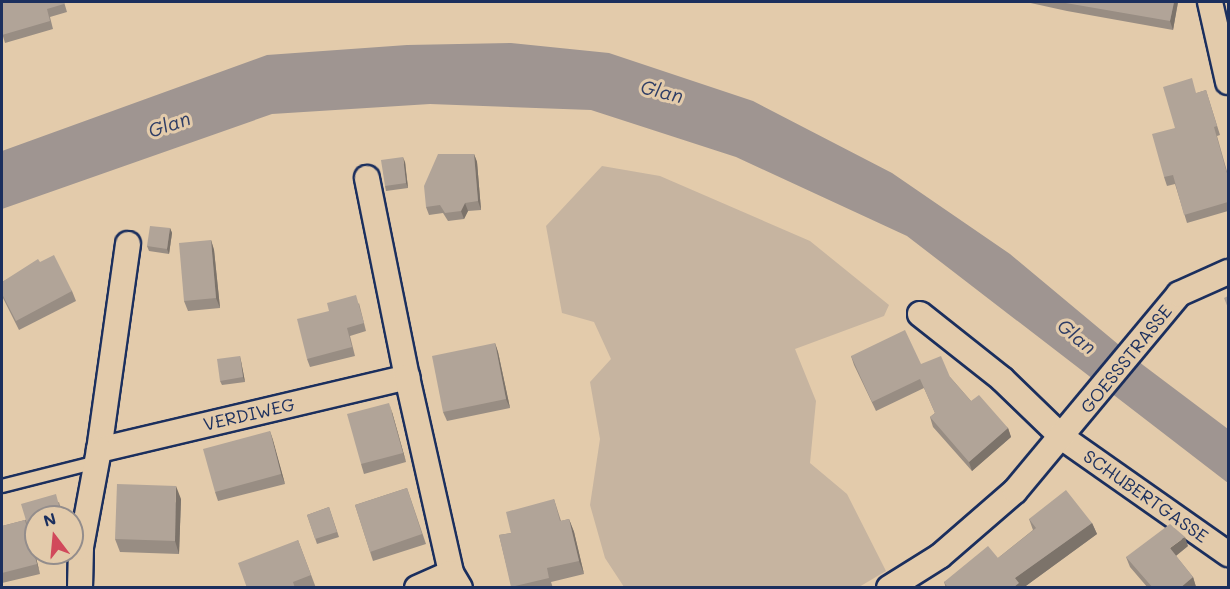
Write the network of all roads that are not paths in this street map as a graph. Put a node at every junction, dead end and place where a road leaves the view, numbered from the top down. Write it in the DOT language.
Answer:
graph roads {
  1 [pos="1209,2"];
  2 [pos="1228,82"];
  3 [pos="367,178"];
  4 [pos="129,244"];
  5 [pos="1228,272"];
  6 [pos="920,314"];
  7 [pos="406,377"];
  8 [pos="1064,438"];
  9 [pos="98,456"];
  10 [pos="2,486"];
  11 [pos="1228,554"];
  12 [pos="455,580"];
  13 [pos="80,588"];
  14 [pos="417,588"];
  15 [pos="889,588"];
  1 -- 2 [label="street"];
  3 -- 7 [label="street"];
  4 -- 9 [label="street"];
  5 -- 8 [label="street, GOESSSTRASSE"];
  6 -- 8 [label="street"];
  7 -- 9 [label="street, VERDIWEG"];
  7 -- 12 [label="street"];
  8 -- 11 [label="street, SCHUBERTGASSE"];
  8 -- 15 [label="street, GOESSSTRASSE"];
  9 -- 10 [label="lane"];
  9 -- 13 [label="street"];
  12 -- 14 [label="street"];
}
